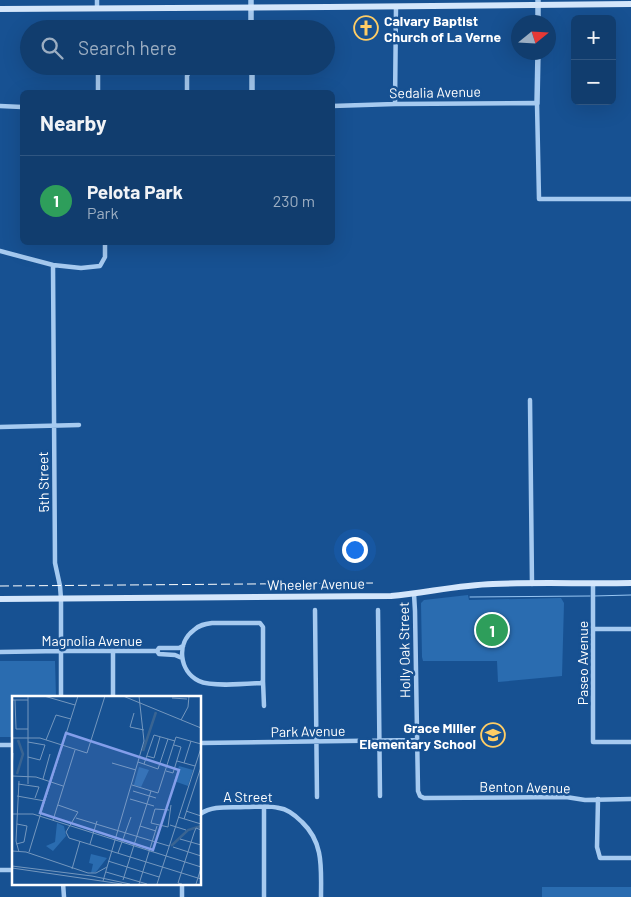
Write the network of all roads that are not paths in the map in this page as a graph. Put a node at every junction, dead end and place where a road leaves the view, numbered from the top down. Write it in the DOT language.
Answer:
graph roads {
  1 [pos="97,0"];
  2 [pos="476,2"];
  3 [pos="538,2"];
  4 [pos="596,2"];
  5 [pos="251,4"];
  6 [pos="631,4"];
  7 [pos="396,7"];
  8 [pos="97,8"];
  9 [pos="0,9"];
  10 [pos="538,15"];
  11 [pos="251,20"];
  12 [pos="538,60"];
  13 [pos="98,75"];
  14 [pos="188,75"];
  15 [pos="252,75"];
  16 [pos="98,90"];
  17 [pos="187,90"];
  18 [pos="252,90"];
  19 [pos="537,102"];
  20 [pos="395,104"];
  21 [pos="0,106"];
  22 [pos="335,106"];
  23 [pos="20,107"];
  24 [pos="631,199"];
  25 [pos="105,245"];
  26 [pos="0,252"];
  27 [pos="53,265"];
  28 [pos="530,400"];
  29 [pos="79,425"];
  30 [pos="53,426"];
  31 [pos="0,427"];
  32 [pos="593,583"];
  33 [pos="631,583"];
  34 [pos="532,584"];
  35 [pos="414,594"];
  36 [pos="0,599"];
  37 [pos="61,599"];
  38 [pos="315,610"];
  39 [pos="378,610"];
  40 [pos="594,629"];
  41 [pos="631,629"];
  42 [pos="182,646"];
  43 [pos="61,651"];
  44 [pos="113,651"];
  45 [pos="157,651"];
  46 [pos="0,652"];
  47 [pos="182,658"];
  48 [pos="263,681"];
  49 [pos="61,696"];
  50 [pos="113,696"];
  51 [pos="264,706"];
  52 [pos="417,740"];
  53 [pos="379,741"];
  54 [pos="316,742"];
  55 [pos="631,742"];
  56 [pos="201,743"];
  57 [pos="380,796"];
  58 [pos="420,796"];
  59 [pos="317,797"];
  60 [pos="598,799"];
  61 [pos="631,799"];
  62 [pos="264,806"];
  63 [pos="201,814"];
  64 [pos="631,858"];
  65 [pos="64,884"];
  66 [pos="182,884"];
  67 [pos="64,897"];
  68 [pos="182,897"];
  69 [pos="264,897"];
  70 [pos="321,897"];
  1 -- 8 [label="street"];
  2 -- 3 [label="main road"];
  2 -- 7 [label="main road"];
  3 -- 4 [label="main road"];
  3 -- 10 [label="street"];
  4 -- 6 [label="main road"];
  5 -- 7 [label="main road"];
  5 -- 8 [label="main road"];
  5 -- 11 [label="street"];
  7 -- 20 [label="street"];
  8 -- 9 [label="main road"];
  12 -- 19 [label="street"];
  13 -- 16 [label="street"];
  14 -- 17 [label="street"];
  15 -- 18 [label="street"];
  19 -- 20 [label="street, Sedalia Avenue"];
  19 -- 24 [label="street"];
  20 -- 22 [label="street, Sedalia Avenue"];
  21 -- 23 [label="street"];
  25 -- 27 [label="street"];
  26 -- 27 [label="street"];
  27 -- 30 [label="street, 5th Street"];
  28 -- 34 [label="street"];
  29 -- 30 [label="street"];
  30 -- 31 [label="street"];
  30 -- 37 [label="street, 5th Street"];
  32 -- 33 [label="main road, Wheeler Avenue"];
  32 -- 34 [label="main road, Wheeler Avenue"];
  32 -- 40 [label="street, Paseo Avenue"];
  34 -- 35 [label="main road, Wheeler Avenue"];
  35 -- 37 [label="main road, Wheeler Avenue"];
  35 -- 52 [label="street, Holly Oak Street"];
  36 -- 37 [label="main road, Wheeler Avenue"];
  37 -- 43 [label="street, 5th Street"];
  38 -- 54 [label="street"];
  39 -- 53 [label="street"];
  40 -- 41 [label="street"];
  40 -- 55 [label="street, Paseo Avenue"];
  42 -- 45 [label="street"];
  42 -- 47 [label="street"];
  42 -- 48 [label="street"];
  43 -- 44 [label="street, Magnolia Avenue"];
  43 -- 46 [label="street, Magnolia Avenue"];
  43 -- 49 [label="street, 5th Street"];
  44 -- 45 [label="street, Magnolia Avenue"];
  44 -- 50 [label="street"];
  45 -- 47 [label="street, Magnolia Avenue"];
  47 -- 48 [label="street"];
  48 -- 51 [label="street"];
  52 -- 53 [label="street, Park Avenue"];
  52 -- 58 [label="street, Holly Oak Street"];
  53 -- 54 [label="street, Park Avenue"];
  53 -- 57 [label="street"];
  54 -- 56 [label="street, Park Avenue"];
  54 -- 59 [label="street"];
  58 -- 60 [label="street, Benton Avenue"];
  60 -- 61 [label="street, Benton Avenue"];
  60 -- 64 [label="street"];
  62 -- 63 [label="street, A Street"];
  62 -- 69 [label="street"];
  62 -- 70 [label="street, A Street"];
  65 -- 67 [label="street"];
  66 -- 68 [label="street"];
}
